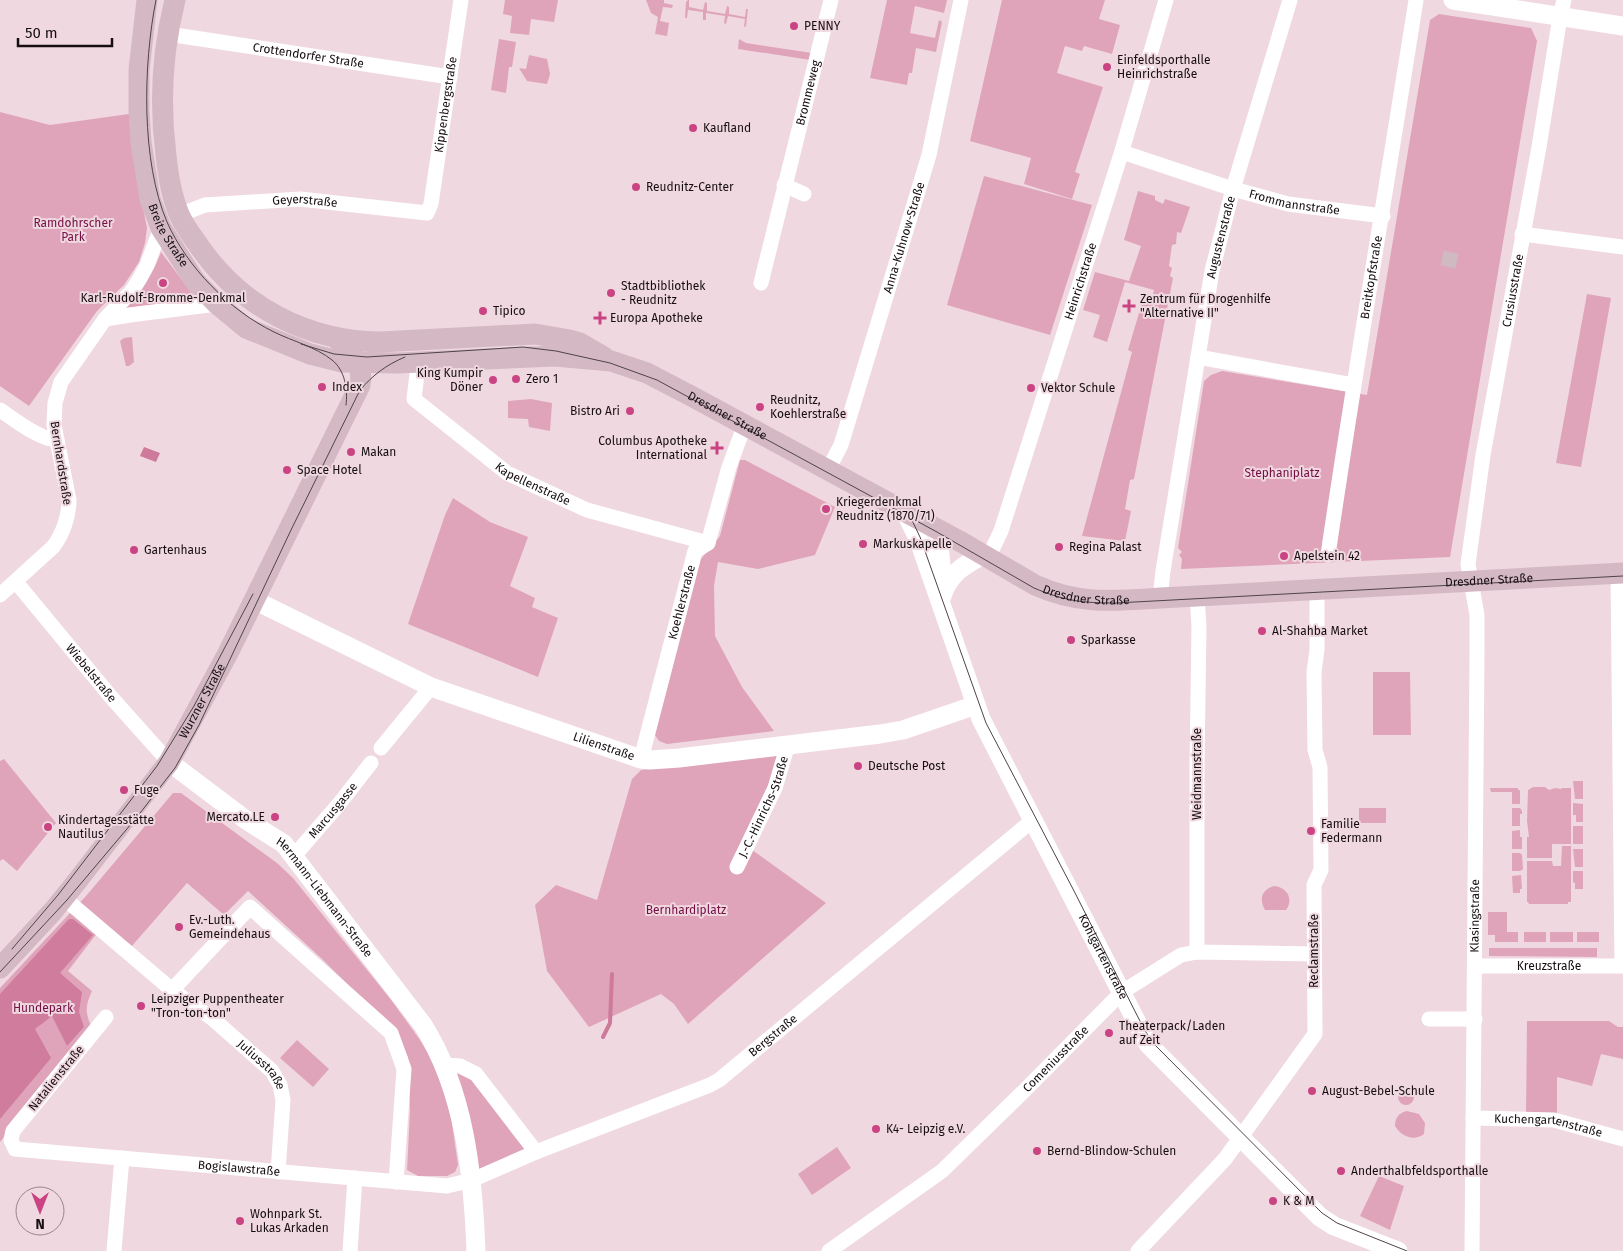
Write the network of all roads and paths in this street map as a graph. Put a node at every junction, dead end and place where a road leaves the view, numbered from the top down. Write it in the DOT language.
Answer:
graph roads {
  1 [pos="147,0"];
  2 [pos="175,0"];
  3 [pos="461,0"];
  4 [pos="831,0"];
  5 [pos="962,0"];
  6 [pos="1166,0"];
  7 [pos="1290,0"];
  8 [pos="1416,0"];
  9 [pos="1453,0"];
  10 [pos="1562,8"];
  11 [pos="1623,26"];
  12 [pos="168,34"];
  13 [pos="450,77"];
  14 [pos="1122,152"];
  15 [pos="784,185"];
  16 [pos="1233,189"];
  17 [pos="804,194"];
  18 [pos="430,210"];
  19 [pos="179,215"];
  20 [pos="1383,216"];
  21 [pos="161,228"];
  22 [pos="1522,234"];
  23 [pos="1623,247"];
  24 [pos="761,283"];
  25 [pos="216,304"];
  26 [pos="105,319"];
  27 [pos="337,339"];
  28 [pos="391,341"];
  29 [pos="1198,357"];
  30 [pos="336,360"];
  31 [pos="611,360"];
  32 [pos="361,364"];
  33 [pos="420,366"];
  34 [pos="1353,385"];
  35 [pos="351,393"];
  36 [pos="0,410"];
  37 [pos="744,424"];
  38 [pos="57,440"];
  39 [pos="828,470"];
  40 [pos="906,512"];
  41 [pos="937,529"];
  42 [pos="708,543"];
  43 [pos="1328,555"];
  44 [pos="924,556"];
  45 [pos="986,557"];
  46 [pos="1621,574"];
  47 [pos="16,582"];
  48 [pos="1471,582"];
  49 [pos="1317,590"];
  50 [pos="0,595"];
  51 [pos="1197,596"];
  52 [pos="1160,598"];
  53 [pos="940,599"];
  54 [pos="254,600"];
  55 [pos="432,687"];
  56 [pos="976,704"];
  57 [pos="788,744"];
  58 [pos="381,748"];
  59 [pos="641,759"];
  60 [pos="169,762"];
  61 [pos="371,763"];
  62 [pos="1033,820"];
  63 [pos="294,856"];
  64 [pos="737,868"];
  65 [pos="64,898"];
  66 [pos="1197,952"];
  67 [pos="1314,954"];
  68 [pos="1475,966"];
  69 [pos="1622,966"];
  70 [pos="0,968"];
  71 [pos="172,990"];
  72 [pos="1122,992"];
  73 [pos="106,1017"];
  74 [pos="1429,1018"];
  75 [pos="1475,1019"];
  76 [pos="444,1065"];
  77 [pos="1473,1118"];
  78 [pos="1240,1138"];
  79 [pos="1623,1139"];
  80 [pos="11,1140"];
  81 [pos="536,1152"];
  82 [pos="122,1158"];
  83 [pos="278,1172"];
  84 [pos="355,1178"];
  85 [pos="472,1180"];
  86 [pos="396,1182"];
  87 [pos="1371,1246"];
  88 [pos="114,1251"];
  89 [pos="350,1251"];
  90 [pos="476,1251"];
  91 [pos="829,1251"];
  92 [pos="1138,1251"];
  93 [pos="1398,1251"];
  94 [pos="1472,1251"];
  1 -- 21 [label="main road, Breite Straße"];
  2 -- 12 [label="main road, Breite Straße"];
  3 -- 13 [label="street, Kippenbergstraße"];
  4 -- 15 [label="street, Brommeweg"];
  5 -- 39 [label="street, Anna-Kuhnow-Straße"];
  6 -- 14 [label="street, Heinrichstraße"];
  7 -- 16 [label="street, Augustenstraße"];
  8 -- 20 [label="street, Breitkopfstraße"];
  9 -- 10 [label="street"];
  10 -- 11 [label="street"];
  10 -- 22 [label="street, Crusiusstraße"];
  12 -- 13 [label="street, Crottendorfer Straße"];
  12 -- 19 [label="main road, Breite Straße"];
  13 -- 18 [label="street, Kippenbergstraße"];
  14 -- 16 [label="street, Frommannstraße"];
  14 -- 45 [label="street, Heinrichstraße"];
  15 -- 17 [label="street"];
  15 -- 24 [label="street, Brommeweg"];
  16 -- 20 [label="street, Frommannstraße"];
  16 -- 29 [label="street, Augustenstraße"];
  18 -- 19 [label="street, Geyerstraße"];
  19 -- 27 [label="main road, Breite Straße"];
  20 -- 34 [label="street, Breitkopfstraße"];
  21 -- 25 [label="main road, Breite Straße"];
  21 -- 26 [label="street, Bernhardstraße"];
  22 -- 23 [label="street"];
  22 -- 48 [label="street, Crusiusstraße"];
  25 -- 26 [label="street"];
  25 -- 30 [label="main road, Breite Straße"];
  26 -- 38 [label="street, Bernhardstraße"];
  27 -- 28 [label="main road, Dresdner Straße"];
  27 -- 32 [label="main road"];
  28 -- 31 [label="main road, Dresdner Straße"];
  28 -- 32 [label="main road"];
  29 -- 34 [label="street"];
  29 -- 52 [label="street, Augustenstraße"];
  30 -- 32 [label="main road, Breite Straße"];
  30 -- 35 [label="main road"];
  31 -- 33 [label="main road, Dresdner Straße"];
  31 -- 37 [label="main road, Dresdner Straße"];
  32 -- 33 [label="main road, Dresdner Straße"];
  32 -- 35 [label="main road, Wurzner Straße"];
  33 -- 42 [label="street, Kapellenstraße"];
  34 -- 43 [label="street, Breitkopfstraße"];
  35 -- 54 [label="main road, Wurzner Straße"];
  36 -- 38 [label="street"];
  37 -- 39 [label="main road, Dresdner Straße"];
  37 -- 42 [label="street, Koehlerstraße"];
  38 -- 47 [label="street, Bernhardstraße"];
  39 -- 40 [label="main road, Dresdner Straße"];
  40 -- 41 [label="main road, Dresdner Straße"];
  40 -- 44 [label="street, Kohlgartenstraße"];
  41 -- 44 [label="street"];
  41 -- 45 [label="main road, Dresdner Straße"];
  41 -- 53 [label="street, Kohlgartenstraße"];
  42 -- 59 [label="street, Koehlerstraße"];
  44 -- 53 [label="street, Kohlgartenstraße"];
  45 -- 52 [label="main road, Dresdner Straße"];
  45 -- 53 [label="street"];
  46 -- 48 [label="main road, Dresdner Straße"];
  46 -- 69 [label="street"];
  47 -- 50 [label="street, Bernhardstraße"];
  47 -- 60 [label="street, Wiebelstraße"];
  48 -- 49 [label="main road, Dresdner Straße"];
  48 -- 68 [label="street, Klasingstraße"];
  49 -- 51 [label="main road, Dresdner Straße"];
  49 -- 67 [label="street, Reclamstraße"];
  51 -- 52 [label="main road, Dresdner Straße"];
  51 -- 66 [label="street, Weidmannstraße"];
  53 -- 56 [label="street, Kohlgartenstraße"];
  54 -- 55 [label="street, Lilienstraße"];
  54 -- 60 [label="main road, Wurzner Straße"];
  55 -- 58 [label="street"];
  55 -- 59 [label="street, Lilienstraße"];
  56 -- 57 [label="street, Lilienstraße"];
  56 -- 62 [label="street, Kohlgartenstraße"];
  57 -- 59 [label="street, Lilienstraße"];
  57 -- 64 [label="street, J.-C.-Hinrichs-Straße"];
  60 -- 63 [label="street, Hermann-Liebmann-Straße"];
  60 -- 65 [label="main road, Wurzner Straße"];
  61 -- 63 [label="street, Marcusgasse"];
  62 -- 72 [label="street, Kohlgartenstraße"];
  62 -- 81 [label="street, Bergstraße"];
  63 -- 76 [label="street, Hermann-Liebmann-Straße"];
  65 -- 70 [label="main road, Wurzner Straße"];
  65 -- 71 [label="street, Juliusstraße"];
  66 -- 67 [label="street, Comeniusstraße"];
  66 -- 72 [label="street, Comeniusstraße"];
  67 -- 78 [label="street, Reclamstraße"];
  68 -- 69 [label="street, Kreuzstraße"];
  68 -- 75 [label="street, Klasingstraße"];
  71 -- 83 [label="street, Juliusstraße"];
  71 -- 86 [label="street"];
  72 -- 78 [label="street, Kohlgartenstraße"];
  72 -- 91 [label="street, Comeniusstraße"];
  73 -- 80 [label="street, Natalienstraße"];
  74 -- 75 [label="street"];
  75 -- 77 [label="street, Klasingstraße"];
  76 -- 81 [label="street"];
  76 -- 85 [label="street, Hermann-Liebmann-Straße"];
  77 -- 79 [label="street, Kuchengartenstraße"];
  77 -- 94 [label="street, Klasingstraße"];
  78 -- 87 [label="street, Kohlgartenstraße"];
  78 -- 92 [label="street, Reclamstraße"];
  80 -- 82 [label="street, Bogislawstraße"];
  81 -- 85 [label="street, Bergstraße"];
  82 -- 83 [label="street, Bogislawstraße"];
  82 -- 88 [label="street"];
  83 -- 84 [label="street, Bogislawstraße"];
  84 -- 86 [label="street, Bogislawstraße"];
  84 -- 89 [label="street"];
  85 -- 86 [label="street, Bogislawstraße"];
  85 -- 90 [label="street, Hermann-Liebmann-Straße"];
  87 -- 93 [label="street, Kohlgartenstraße"];
}
